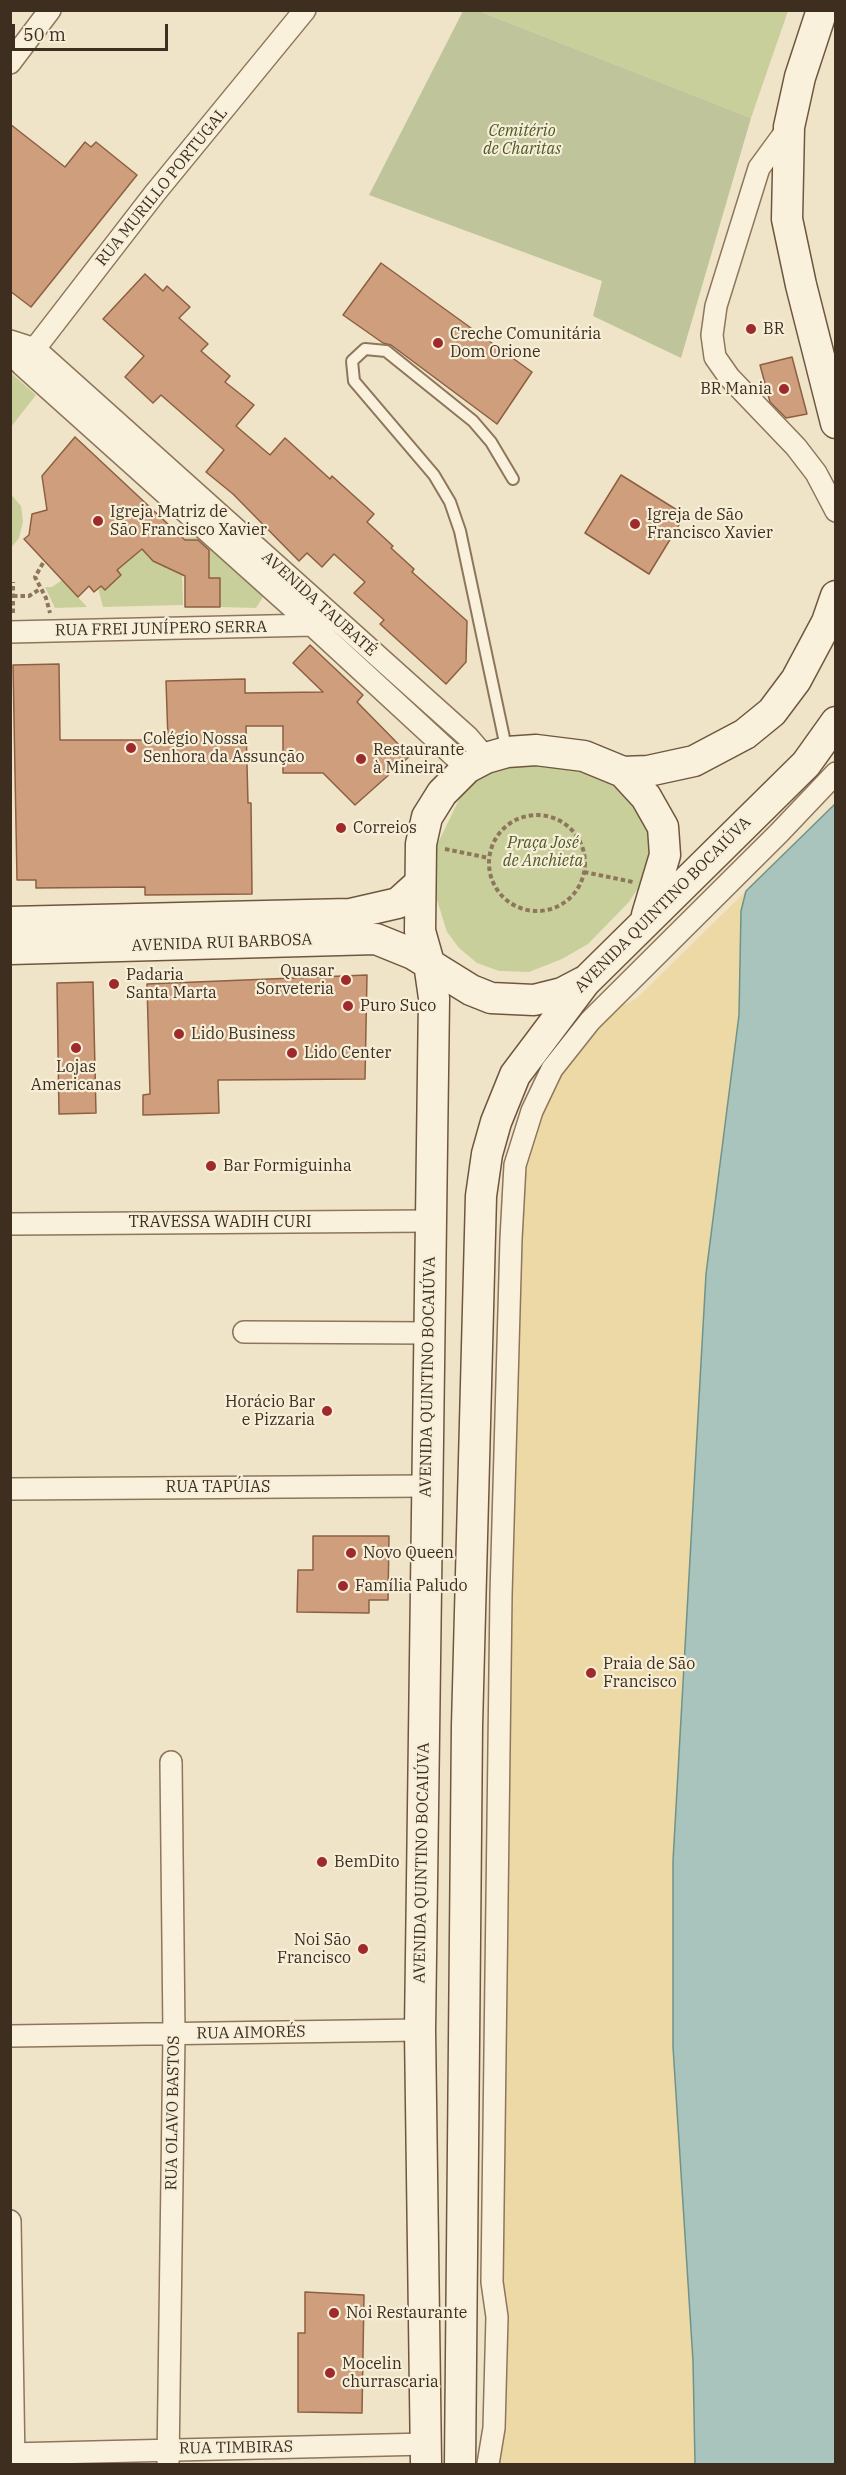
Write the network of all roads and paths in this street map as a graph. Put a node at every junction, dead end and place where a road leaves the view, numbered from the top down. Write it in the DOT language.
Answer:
graph roads {
  1 [pos="50,10"];
  2 [pos="305,10"];
  3 [pos="822,10"];
  4 [pos="10,63"];
  5 [pos="789,127"];
  6 [pos="10,341"];
  7 [pos="22,355"];
  8 [pos="836,423"];
  9 [pos="513,479"];
  10 [pos="836,511"];
  11 [pos="43,563"];
  12 [pos="13,582"];
  13 [pos="40,589"];
  14 [pos="13,596"];
  15 [pos="836,596"];
  16 [pos="312,625"];
  17 [pos="53,631"];
  18 [pos="12,632"];
  19 [pos="836,722"];
  20 [pos="487,759"];
  21 [pos="623,772"];
  22 [pos="836,773"];
  23 [pos="421,844"];
  24 [pos="489,858"];
  25 [pos="584,872"];
  26 [pos="419,884"];
  27 [pos="658,885"];
  28 [pos="645,921"];
  29 [pos="10,922"];
  30 [pos="10,949"];
  31 [pos="429,963"];
  32 [pos="585,982"];
  33 [pos="430,1221"];
  34 [pos="10,1224"];
  35 [pos="244,1332"];
  36 [pos="429,1333"];
  37 [pos="426,1486"];
  38 [pos="10,1489"];
  39 [pos="171,1761"];
  40 [pos="420,2030"];
  41 [pos="174,2034"];
  42 [pos="10,2036"];
  43 [pos="10,2221"];
  44 [pos="426,2454"];
  45 [pos="13,2457"];
  46 [pos="168,2457"];
  47 [pos="460,2464"];
  48 [pos="488,2464"];
  1 -- 4 [label="street"];
  2 -- 7 [label="street, RUA MURILLO PORTUGAL"];
  3 -- 5 [label="main road"];
  5 -- 8 [label="main road"];
  5 -- 10 [label="street"];
  6 -- 7 [label="street, AVENIDA TAUBATÉ"];
  7 -- 16 [label="street, AVENIDA TAUBATÉ"];
  7 -- 20 [label="street, AVENIDA TAUBATÉ"];
  9 -- 20 [label="lane"];
  11 -- 13 [label="path"];
  12 -- 14 [label="path"];
  13 -- 14 [label="path"];
  13 -- 17 [label="path"];
  14 -- 18 [label="path"];
  15 -- 21 [label="main road"];
  16 -- 17 [label="street, RUA FREI JUNÍPERO SERRA"];
  16 -- 20 [label="street, AVENIDA TAUBATÉ"];
  17 -- 18 [label="street, RUA FREI JUNÍPERO SERRA"];
  19 -- 28 [label="main road, AVENIDA QUINTINO BOCAIÚVA"];
  20 -- 21 [label="main road"];
  20 -- 23 [label="main road, AVENIDA QUINTINO BOCAIÚVA"];
  21 -- 27 [label="main road"];
  22 -- 48 [label="street"];
  23 -- 24 [label="path"];
  23 -- 26 [label="main road, AVENIDA QUINTINO BOCAIÚVA"];
  24 -- 25 [label="path"];
  24 -- 25 [label="path"];
  25 -- 27 [label="path"];
  26 -- 29 [label="main road, AVENIDA RUI BARBOSA"];
  26 -- 31 [label="main road, AVENIDA QUINTINO BOCAIÚVA"];
  27 -- 28 [label="main road"];
  28 -- 32 [label="main road, AVENIDA QUINTINO BOCAIÚVA"];
  30 -- 31 [label="main road, AVENIDA RUI BARBOSA"];
  31 -- 32 [label="main road, AVENIDA RUI BARBOSA"];
  31 -- 33 [label="main road, AVENIDA QUINTINO BOCAIÚVA"];
  32 -- 47 [label="main road, AVENIDA QUINTINO BOCAIÚVA"];
  33 -- 34 [label="street, TRAVESSA WADIH CURI"];
  33 -- 36 [label="main road, AVENIDA QUINTINO BOCAIÚVA"];
  35 -- 36 [label="street"];
  36 -- 37 [label="main road, AVENIDA QUINTINO BOCAIÚVA"];
  37 -- 38 [label="street, RUA TAPÚIAS"];
  37 -- 40 [label="main road, AVENIDA QUINTINO BOCAIÚVA"];
  39 -- 41 [label="street, RUA OLAVO BASTOS"];
  40 -- 41 [label="street, RUA AIMORÉS"];
  40 -- 44 [label="main road, AVENIDA QUINTINO BOCAIÚVA"];
  41 -- 42 [label="street, RUA AIMORÉS"];
  41 -- 46 [label="street, RUA OLAVO BASTOS"];
  43 -- 45 [label="street"];
  44 -- 46 [label="street, RUA TIMBIRAS"];
  45 -- 46 [label="street, RUA TIMBIRAS"];
}
